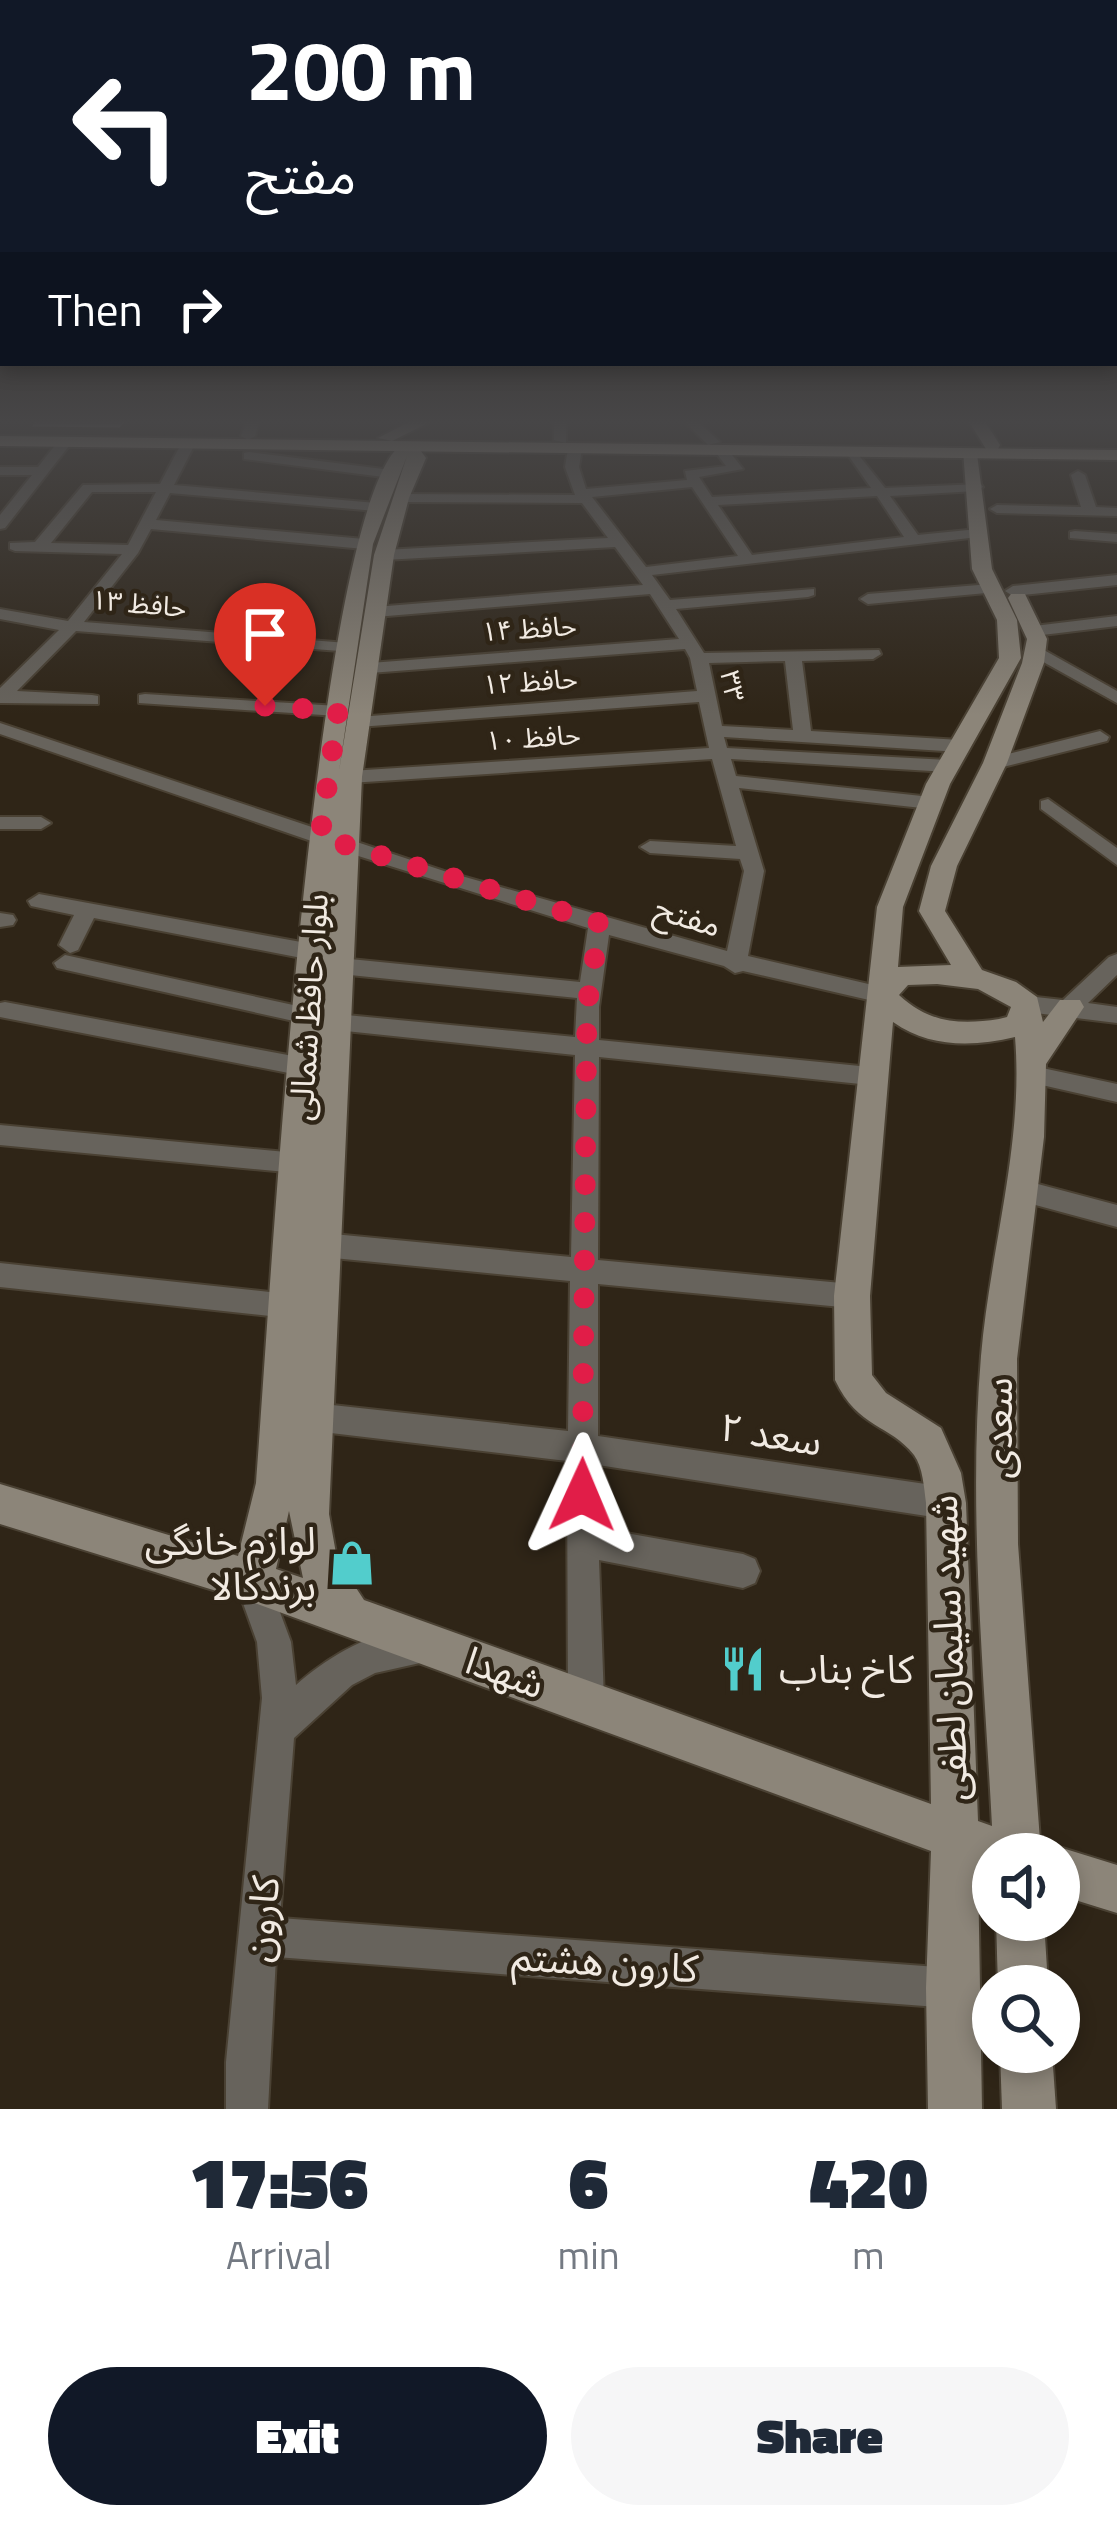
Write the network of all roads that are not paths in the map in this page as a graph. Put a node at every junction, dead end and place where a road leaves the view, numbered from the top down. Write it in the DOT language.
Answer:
graph roads {
  1 [pos="63,518"];
  2 [pos="149,518"];
  3 [pos="382,518"];
  4 [pos="600,518"];
  5 [pos="720,518"];
  6 [pos="899,518"];
  7 [pos="978,518"];
  8 [pos="998,518"];
  9 [pos="146,524"];
  10 [pos="978,533"];
  11 [pos="1075,536"];
  12 [pos="1117,536"];
  13 [pos="914,540"];
  14 [pos="617,542"];
  15 [pos="15,546"];
  16 [pos="40,547"];
  17 [pos="374,549"];
  18 [pos="133,550"];
  19 [pos="747,560"];
  20 [pos="640,572"];
  21 [pos="1117,580"];
  22 [pos="1002,590"];
  23 [pos="808,592"];
  24 [pos="660,597"];
  25 [pos="868,599"];
  26 [pos="375,612"];
  27 [pos="0,614"];
  28 [pos="1117,621"];
  29 [pos="72,626"];
  30 [pos="1035,640"];
  31 [pos="695,651"];
  32 [pos="873,653"];
  33 [pos="793,656"];
  34 [pos="359,658"];
  35 [pos="705,696"];
  36 [pos="1,697"];
  37 [pos="1117,698"];
  38 [pos="145,699"];
  39 [pos="92,700"];
  40 [pos="348,716"];
  41 [pos="0,728"];
  42 [pos="713,731"];
  43 [pos="803,736"];
  44 [pos="1100,736"];
  45 [pos="719,753"];
  46 [pos="954,756"];
  47 [pos="576,762"];
  48 [pos="995,763"];
  49 [pos="350,777"];
  50 [pos="730,781"];
  51 [pos="579,788"];
  52 [pos="931,802"];
  53 [pos="1048,805"];
  54 [pos="0,823"];
  55 [pos="40,823"];
  56 [pos="332,841"];
  57 [pos="650,848"];
  58 [pos="748,853"];
  59 [pos="1117,858"];
  60 [pos="39,901"];
  61 [pos="890,907"];
  62 [pos="87,910"];
  63 [pos="932,911"];
  64 [pos="600,923"];
  65 [pos="326,959"];
  66 [pos="1117,962"];
  67 [pos="735,965"];
  68 [pos="971,975"];
  69 [pos="590,991"];
  70 [pos="882,995"];
  71 [pos="1027,1004"];
  72 [pos="1070,1007"];
  73 [pos="5,1010"];
  74 [pos="1117,1015"];
  75 [pos="321,1019"];
  76 [pos="586,1048"];
  77 [pos="1034,1066"];
  78 [pos="304,1067"];
  79 [pos="870,1076"];
  80 [pos="1117,1093"];
  81 [pos="0,1135"];
  82 [pos="297,1163"];
  83 [pos="1019,1190"];
  84 [pos="1117,1216"];
  85 [pos="323,1245"];
  86 [pos="584,1270"];
  87 [pos="0,1275"];
  88 [pos="852,1296"];
  89 [pos="288,1306"];
  90 [pos="314,1418"];
  91 [pos="583,1448"];
  92 [pos="946,1503"];
  93 [pos="0,1504"];
  94 [pos="582,1541"];
  95 [pos="743,1571"];
  96 [pos="252,1581"];
  97 [pos="350,1615"];
  98 [pos="438,1648"];
  99 [pos="586,1701"];
  100 [pos="279,1728"];
  101 [pos="1016,1833"];
  102 [pos="955,1838"];
  103 [pos="972,1843"];
  104 [pos="1080,1878"];
  105 [pos="1117,1889"];
  106 [pos="259,1936"];
  107 [pos="951,1988"];
  108 [pos="1027,2073"];
  109 [pos="248,2109"];
  110 [pos="955,2109"];
  111 [pos="1029,2109"];
  1 -- 16 [label="street"];
  2 -- 9 [label="street"];
  3 -- 17 [label="street, بلوار حافظ شمالی"];
  4 -- 14 [label="street, ۳۳"];
  5 -- 19 [label="street"];
  6 -- 13 [label="street"];
  7 -- 10 [label="street"];
  8 -- 22 [label="street"];
  9 -- 17 [label="street"];
  9 -- 18 [label="street"];
  10 -- 13 [label="street"];
  10 -- 22 [label="street"];
  11 -- 12 [label="street"];
  13 -- 19 [label="street"];
  14 -- 17 [label="street"];
  14 -- 20 [label="street, ۳۳"];
  15 -- 16 [label="street"];
  16 -- 18 [label="street"];
  17 -- 26 [label="street, بلوار حافظ شمالی"];
  17 -- 34 [label="street, بلوار حافظ شمالی"];
  18 -- 29 [label="street"];
  19 -- 20 [label="street"];
  20 -- 24 [label="street, ۳۳"];
  21 -- 22 [label="street"];
  22 -- 25 [label="street"];
  22 -- 30 [label="street"];
  22 -- 46 [label="street"];
  23 -- 24 [label="street"];
  24 -- 26 [label="street"];
  24 -- 31 [label="street, ۳۳"];
  26 -- 34 [label="street, بلوار حافظ شمالی"];
  27 -- 29 [label="street, حافظ ۱۳"];
  28 -- 30 [label="street"];
  29 -- 34 [label="street, حافظ ۱۳"];
  29 -- 36 [label="street"];
  30 -- 37 [label="street"];
  30 -- 48 [label="street"];
  31 -- 33 [label="street, حافظ ۱۴"];
  31 -- 34 [label="street, حافظ ۱۴"];
  31 -- 35 [label="street, ۳۳"];
  32 -- 33 [label="street, حافظ ۱۴"];
  33 -- 43 [label="street"];
  34 -- 40 [label="street, بلوار حافظ شمالی"];
  35 -- 40 [label="street, حافظ ۱۲"];
  35 -- 42 [label="street, ۳۳"];
  36 -- 39 [label="street"];
  38 -- 40 [label="street, حافظ ۱۲"];
  40 -- 49 [label="street, بلوار حافظ شمالی"];
  40 -- 56 [label="street, بلوار حافظ شمالی"];
  41 -- 56 [label="street, مفتح"];
  42 -- 43 [label="street"];
  42 -- 45 [label="street, ۳۳"];
  43 -- 46 [label="street"];
  44 -- 48 [label="street"];
  45 -- 46 [label="street, حافظ ۱۰"];
  45 -- 47 [label="street, حافظ ۱۰"];
  45 -- 50 [label="street, ۳۳"];
  46 -- 52 [label="street"];
  47 -- 49 [label="street, حافظ ۱۰"];
  47 -- 51 [label="street"];
  48 -- 63 [label="street"];
  49 -- 56 [label="street, بلوار حافظ شمالی"];
  50 -- 52 [label="street"];
  50 -- 58 [label="street, ۳۳"];
  52 -- 61 [label="street"];
  53 -- 59 [label="street"];
  54 -- 55 [label="street"];
  56 -- 64 [label="street, مفتح"];
  56 -- 65 [label="street, بلوار حافظ شمالی"];
  57 -- 58 [label="street"];
  58 -- 67 [label="street, ۳۳"];
  60 -- 62 [label="street"];
  61 -- 63 [label="street"];
  61 -- 70 [label="street"];
  62 -- 65 [label="street"];
  62 -- 75 [label="street"];
  63 -- 68 [label="street"];
  64 -- 67 [label="street, مفتح"];
  64 -- 69 [label="street"];
  65 -- 69 [label="street"];
  65 -- 75 [label="street, بلوار حافظ شمالی"];
  66 -- 72 [label="street"];
  67 -- 70 [label="street, مفتح"];
  68 -- 70 [label="street"];
  68 -- 71 [label="street"];
  69 -- 76 [label="street"];
  70 -- 71 [label="street"];
  70 -- 79 [label="street, شهید سلیمان لطفی"];
  71 -- 72 [label="street"];
  71 -- 77 [label="street, سعدی"];
  72 -- 74 [label="street"];
  72 -- 77 [label="street"];
  73 -- 78 [label="street"];
  75 -- 76 [label="street"];
  75 -- 78 [label="street, بلوار حافظ شمالی"];
  75 -- 85 [label="street, بلوار حافظ شمالی"];
  76 -- 79 [label="street"];
  76 -- 86 [label="street"];
  77 -- 80 [label="street"];
  77 -- 83 [label="street, سعدی"];
  78 -- 82 [label="street, بلوار حافظ شمالی"];
  79 -- 88 [label="street, شهید سلیمان لطفی"];
  81 -- 82 [label="street"];
  82 -- 89 [label="street, بلوار حافظ شمالی"];
  83 -- 84 [label="street"];
  83 -- 101 [label="street, سعدی"];
  85 -- 86 [label="street"];
  85 -- 90 [label="street, بلوار حافظ شمالی"];
  86 -- 88 [label="street"];
  86 -- 91 [label="street"];
  87 -- 89 [label="street"];
  88 -- 92 [label="street, شهید سلیمان لطفی"];
  89 -- 96 [label="street, بلوار حافظ شمالی"];
  90 -- 91 [label="street, سعد ۲"];
  90 -- 97 [label="street, بلوار حافظ شمالی"];
  91 -- 92 [label="street, سعد ۲"];
  91 -- 94 [label="street"];
  92 -- 102 [label="street, شهید سلیمان لطفی"];
  93 -- 96 [label="street, شهدا"];
  94 -- 95 [label="street"];
  94 -- 99 [label="street"];
  96 -- 97 [label="street, شهدا"];
  96 -- 100 [label="street, کارون"];
  97 -- 98 [label="street, شهدا"];
  98 -- 99 [label="street, شهدا"];
  98 -- 100 [label="street"];
  99 -- 102 [label="street, شهدا"];
  100 -- 106 [label="street, کارون"];
  102 -- 103 [label="street, شهدا"];
  102 -- 107 [label="street, شهید سلیمان لطفی"];
  104 -- 105 [label="street"];
  106 -- 107 [label="street, کارون هشتم"];
  106 -- 109 [label="street, کارون"];
  107 -- 110 [label="street, شهید سلیمان لطفی"];
  108 -- 111 [label="street"];
}
